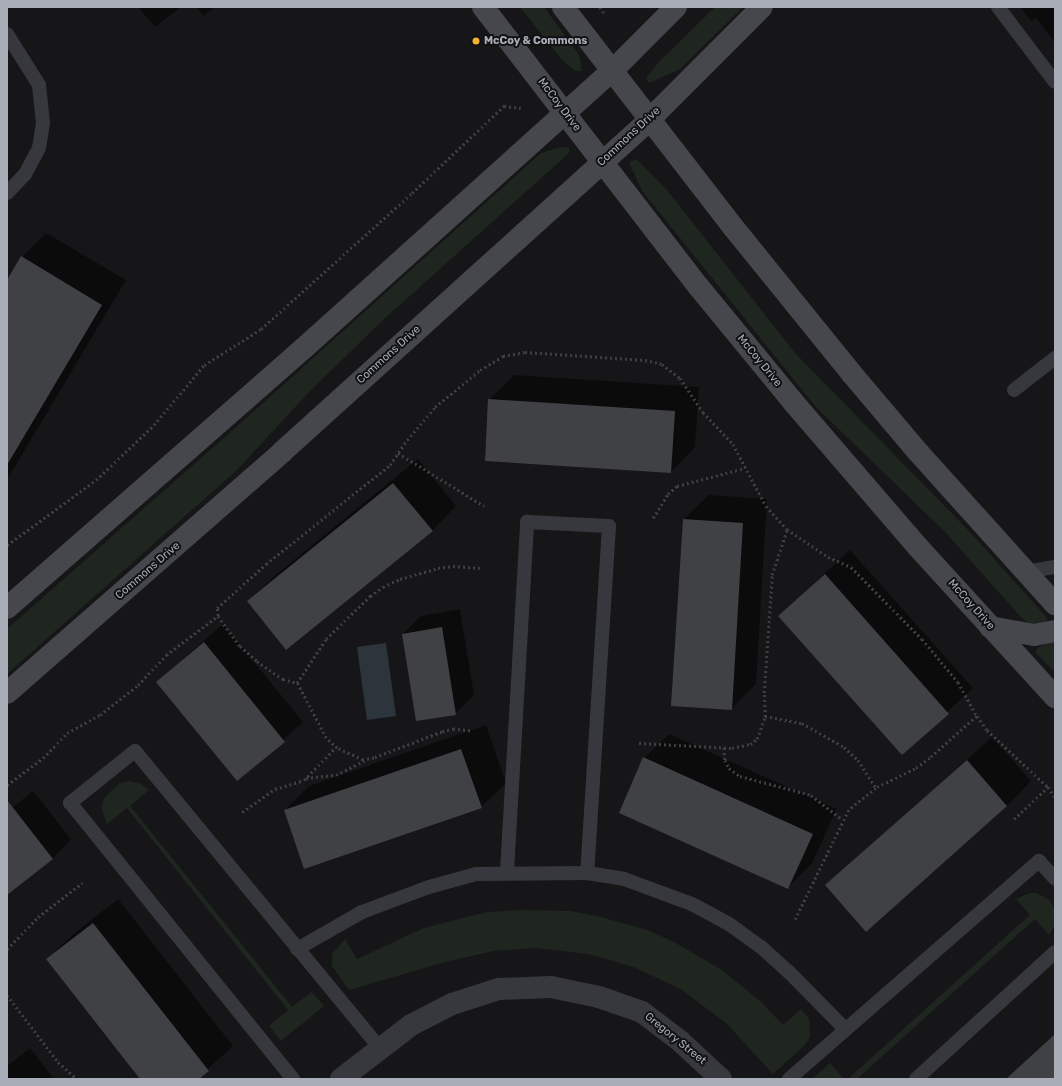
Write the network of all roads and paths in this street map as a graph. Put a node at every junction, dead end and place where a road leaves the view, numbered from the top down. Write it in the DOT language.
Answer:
graph roads {
  1 [pos="483,7"];
  2 [pos="563,7"];
  3 [pos="600,7"];
  4 [pos="676,7"];
  5 [pos="762,7"];
  6 [pos="998,7"];
  7 [pos="604,13"];
  8 [pos="7,34"];
  9 [pos="613,70"];
  10 [pos="1055,82"];
  11 [pos="521,108"];
  12 [pos="564,111"];
  13 [pos="650,119"];
  14 [pos="602,162"];
  15 [pos="7,193"];
  16 [pos="1055,358"];
  17 [pos="1014,390"];
  18 [pos="397,453"];
  19 [pos="745,468"];
  20 [pos="484,506"];
  21 [pos="653,518"];
  22 [pos="787,529"];
  23 [pos="7,545"];
  24 [pos="1055,567"];
  25 [pos="480,568"];
  26 [pos="1026,572"];
  27 [pos="1055,604"];
  28 [pos="7,608"];
  29 [pos="218,616"];
  30 [pos="990,626"];
  31 [pos="1055,631"];
  32 [pos="297,683"];
  33 [pos="7,693"];
  34 [pos="1055,697"];
  35 [pos="765,716"];
  36 [pos="977,716"];
  37 [pos="470,731"];
  38 [pos="639,743"];
  39 [pos="336,747"];
  40 [pos="724,748"];
  41 [pos="367,759"];
  42 [pos="306,778"];
  43 [pos="7,785"];
  44 [pos="1048,787"];
  45 [pos="876,788"];
  46 [pos="1055,797"];
  47 [pos="242,812"];
  48 [pos="842,819"];
  49 [pos="1014,819"];
  50 [pos="507,872"];
  51 [pos="587,873"];
  52 [pos="1055,879"];
  53 [pos="82,883"];
  54 [pos="795,920"];
  55 [pos="7,949"];
  56 [pos="298,949"];
  57 [pos="1055,952"];
  58 [pos="7,995"];
  59 [pos="844,1029"];
  60 [pos="380,1048"];
  61 [pos="78,1079"];
  62 [pos="293,1079"];
  63 [pos="341,1079"];
  64 [pos="720,1079"];
  65 [pos="789,1079"];
  66 [pos="916,1079"];
  1 -- 12 [label="street, McCoy Drive"];
  2 -- 9 [label="street"];
  3 -- 7 [label="path"];
  4 -- 9 [label="street"];
  5 -- 13 [label="street, Commons Drive"];
  6 -- 10 [label="lane"];
  8 -- 15 [label="lane"];
  9 -- 12 [label="street"];
  9 -- 13 [label="street"];
  11 -- 23 [label="path"];
  12 -- 14 [label="street, McCoy Drive"];
  12 -- 28 [label="street"];
  13 -- 14 [label="street, Commons Drive"];
  13 -- 26 [label="street"];
  14 -- 30 [label="street, McCoy Drive"];
  14 -- 33 [label="street, Commons Drive"];
  16 -- 17 [label="lane"];
  18 -- 19 [label="path"];
  18 -- 20 [label="path"];
  18 -- 29 [label="path"];
  19 -- 21 [label="path"];
  19 -- 22 [label="path"];
  22 -- 35 [label="path"];
  22 -- 36 [label="path"];
  24 -- 26 [label="lane"];
  25 -- 32 [label="path"];
  26 -- 27 [label="street"];
  29 -- 32 [label="path"];
  29 -- 43 [label="path"];
  30 -- 31 [label="street"];
  30 -- 34 [label="street, McCoy Drive"];
  32 -- 39 [label="path"];
  35 -- 40 [label="path"];
  35 -- 45 [label="path"];
  36 -- 44 [label="path"];
  36 -- 45 [label="path"];
  37 -- 41 [label="path"];
  38 -- 40 [label="path"];
  39 -- 41 [label="path"];
  39 -- 42 [label="path"];
  40 -- 48 [label="path"];
  41 -- 42 [label="path"];
  42 -- 47 [label="path"];
  44 -- 46 [label="path"];
  44 -- 49 [label="path"];
  45 -- 48 [label="path"];
  48 -- 54 [label="path"];
  50 -- 51 [label="lane"];
  50 -- 51 [label="lane"];
  50 -- 56 [label="lane"];
  51 -- 59 [label="lane"];
  52 -- 59 [label="lane"];
  53 -- 55 [label="path"];
  56 -- 60 [label="lane"];
  56 -- 62 [label="lane"];
  57 -- 66 [label="lane"];
  58 -- 61 [label="path"];
  59 -- 65 [label="lane"];
  60 -- 63 [label="street, Gregory Street"];
  60 -- 64 [label="street, Gregory Street"];
}
